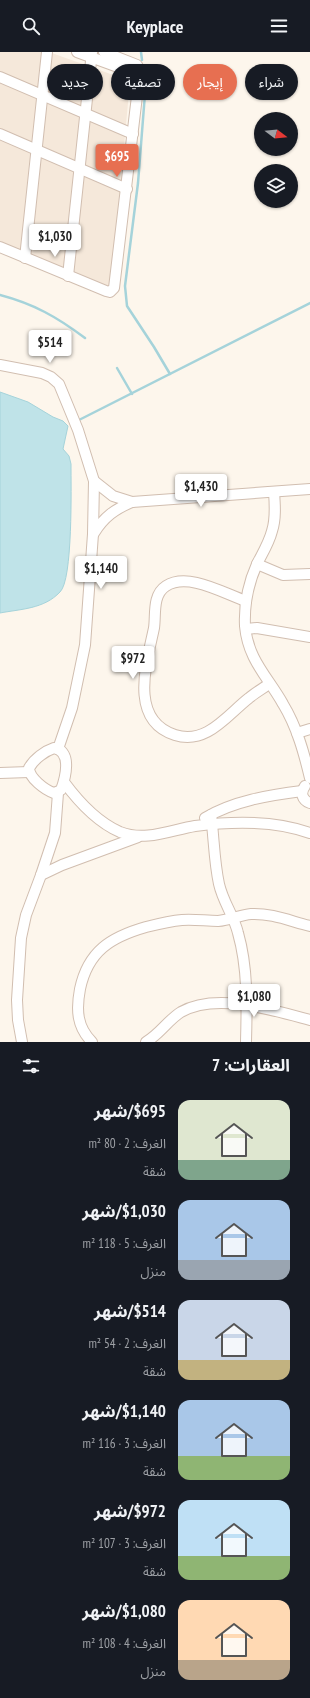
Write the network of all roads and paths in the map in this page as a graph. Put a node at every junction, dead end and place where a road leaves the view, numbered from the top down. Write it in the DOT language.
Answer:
graph roads {
  1 [pos="47,52"];
  2 [pos="77,52"];
  3 [pos="104,52"];
  4 [pos="92,54"];
  5 [pos="116,64"];
  6 [pos="134,64"];
  7 [pos="0,77"];
  8 [pos="43,96"];
  9 [pos="137,100"];
  10 [pos="85,114"];
  11 [pos="0,134"];
  12 [pos="133,134"];
  13 [pos="37,150"];
  14 [pos="79,169"];
  15 [pos="127,189"];
  16 [pos="0,248"];
  17 [pos="25,258"];
  18 [pos="68,276"];
  19 [pos="0,365"];
  20 [pos="0,371"];
  21 [pos="69,409"];
  22 [pos="94,481"];
  23 [pos="310,489"];
  24 [pos="274,492"];
  25 [pos="132,502"];
  26 [pos="93,534"];
  27 [pos="257,564"];
  28 [pos="310,574"];
  29 [pos="246,601"];
  30 [pos="246,629"];
  31 [pos="310,636"];
  32 [pos="269,684"];
  33 [pos="310,729"];
  34 [pos="297,734"];
  35 [pos="58,749"];
  36 [pos="29,772"];
  37 [pos="0,773"];
  38 [pos="310,778"];
  39 [pos="64,782"];
  40 [pos="310,782"];
  41 [pos="302,791"];
  42 [pos="58,793"];
  43 [pos="310,803"];
  44 [pos="211,820"];
  45 [pos="310,833"];
  46 [pos="140,836"];
  47 [pos="42,875"];
  48 [pos="233,918"];
  49 [pos="310,926"];
  50 [pos="247,1006"];
  51 [pos="310,1020"];
  52 [pos="22,1042"];
  53 [pos="92,1042"];
  54 [pos="146,1042"];
  55 [pos="246,1042"];
  1 -- 8 [label="street"];
  2 -- 4 [label="street"];
  3 -- 6 [label="street"];
  4 -- 5 [label="street"];
  4 -- 10 [label="street"];
  7 -- 8 [label="street"];
  8 -- 10 [label="street"];
  8 -- 13 [label="street"];
  9 -- 12 [label="street"];
  10 -- 12 [label="street"];
  10 -- 14 [label="street"];
  11 -- 13 [label="street"];
  12 -- 15 [label="street"];
  13 -- 14 [label="street"];
  13 -- 17 [label="street"];
  14 -- 15 [label="street"];
  14 -- 18 [label="street"];
  15 -- 18 [label="street"];
  16 -- 17 [label="street"];
  17 -- 18 [label="street"];
  19 -- 21 [label="street"];
  20 -- 21 [label="street"];
  21 -- 22 [label="street"];
  22 -- 25 [label="street"];
  22 -- 26 [label="street"];
  23 -- 24 [label="street"];
  24 -- 25 [label="street"];
  24 -- 27 [label="street"];
  25 -- 26 [label="street"];
  26 -- 35 [label="street"];
  27 -- 28 [label="street"];
  27 -- 29 [label="street"];
  29 -- 30 [label="street"];
  29 -- 32 [label="street"];
  30 -- 31 [label="street"];
  30 -- 32 [label="street"];
  32 -- 34 [label="street"];
  33 -- 34 [label="street"];
  34 -- 38 [label="street"];
  35 -- 36 [label="street"];
  35 -- 39 [label="street"];
  36 -- 37 [label="street"];
  36 -- 42 [label="street"];
  39 -- 42 [label="street"];
  39 -- 46 [label="street"];
  40 -- 41 [label="street"];
  41 -- 43 [label="street"];
  41 -- 44 [label="street"];
  42 -- 47 [label="street"];
  44 -- 45 [label="street"];
  44 -- 46 [label="street"];
  44 -- 48 [label="street"];
  46 -- 47 [label="street"];
  47 -- 52 [label="street"];
  48 -- 49 [label="street"];
  48 -- 50 [label="street"];
  48 -- 53 [label="street"];
  50 -- 51 [label="street"];
  50 -- 54 [label="street"];
  50 -- 55 [label="street"];
}
